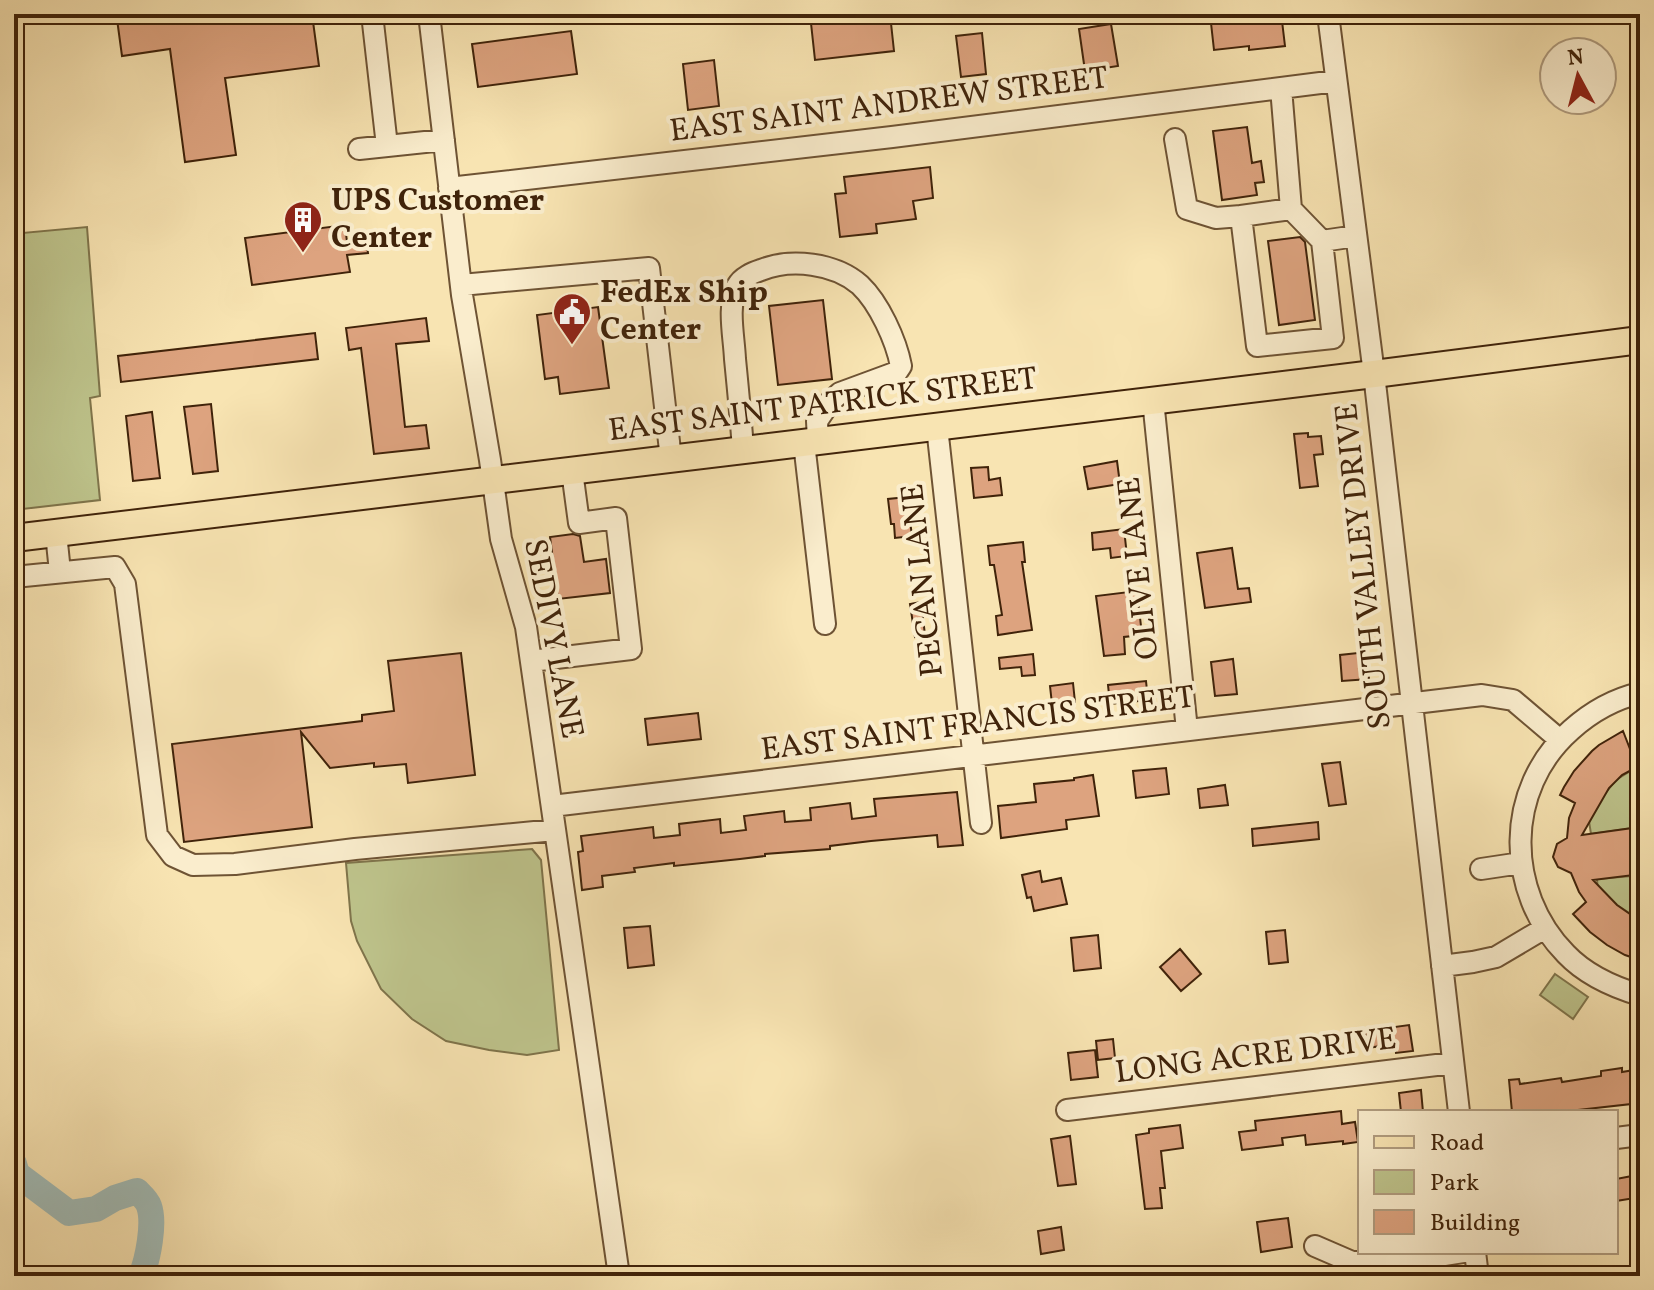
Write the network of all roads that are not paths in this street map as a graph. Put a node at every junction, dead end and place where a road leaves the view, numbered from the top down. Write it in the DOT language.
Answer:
graph roads {
  1 [pos="372,14"];
  2 [pos="429,14"];
  3 [pos="1328,14"];
  4 [pos="1336,81"];
  5 [pos="1281,88"];
  6 [pos="1175,139"];
  7 [pos="444,140"];
  8 [pos="387,146"];
  9 [pos="359,149"];
  10 [pos="449,188"];
  11 [pos="1291,209"];
  12 [pos="1241,216"];
  13 [pos="1356,236"];
  14 [pos="1322,241"];
  15 [pos="461,285"];
  16 [pos="1640,340"];
  17 [pos="1374,374"];
  18 [pos="1153,400"];
  19 [pos="937,427"];
  20 [pos="811,442"];
  21 [pos="743,450"];
  22 [pos="671,459"];
  23 [pos="572,471"];
  24 [pos="493,480"];
  25 [pos="56,533"];
  26 [pos="14,538"];
  27 [pos="60,572"];
  28 [pos="14,577"];
  29 [pos="825,624"];
  30 [pos="531,661"];
  31 [pos="1640,693"];
  32 [pos="1410,703"];
  33 [pos="1187,730"];
  34 [pos="1560,740"];
  35 [pos="974,756"];
  36 [pos="552,806"];
  37 [pos="981,823"];
  38 [pos="555,830"];
  39 [pos="1521,863"];
  40 [pos="1481,869"];
  41 [pos="1545,928"];
  42 [pos="1442,966"];
  43 [pos="1640,995"];
  44 [pos="1453,1063"];
  45 [pos="1067,1110"];
  46 [pos="1459,1110"];
  47 [pos="1640,1135"];
  48 [pos="1618,1138"];
  49 [pos="1315,1246"];
  50 [pos="1450,1254"];
  51 [pos="1475,1254"];
  52 [pos="619,1276"];
  53 [pos="1478,1276"];
  1 -- 8 [label="street"];
  2 -- 7 [label="street, SEDIVY LANE"];
  3 -- 4 [label="street, SOUTH VALLEY DRIVE"];
  4 -- 5 [label="street, EAST SAINT ANDREW STREET"];
  4 -- 13 [label="street, SOUTH VALLEY DRIVE"];
  5 -- 10 [label="street, EAST SAINT ANDREW STREET"];
  5 -- 11 [label="street"];
  6 -- 12 [label="street"];
  7 -- 8 [label="street"];
  7 -- 10 [label="street, SEDIVY LANE"];
  8 -- 9 [label="street"];
  10 -- 15 [label="street, SEDIVY LANE"];
  11 -- 12 [label="street"];
  11 -- 14 [label="street"];
  12 -- 14 [label="street"];
  13 -- 14 [label="street"];
  13 -- 17 [label="street, SOUTH VALLEY DRIVE"];
  15 -- 22 [label="street"];
  15 -- 24 [label="street, SEDIVY LANE"];
  16 -- 17 [label="main road, EAST SAINT PATRICK STREET"];
  17 -- 18 [label="main road, EAST SAINT PATRICK STREET"];
  17 -- 32 [label="street, SOUTH VALLEY DRIVE"];
  18 -- 19 [label="main road, EAST SAINT PATRICK STREET"];
  18 -- 33 [label="street, OLIVE LANE"];
  19 -- 20 [label="main road, EAST SAINT PATRICK STREET"];
  19 -- 35 [label="street, PECAN LANE"];
  20 -- 21 [label="main road, EAST SAINT PATRICK STREET"];
  20 -- 21 [label="street"];
  20 -- 29 [label="street"];
  21 -- 22 [label="main road, EAST SAINT PATRICK STREET"];
  22 -- 23 [label="main road, EAST SAINT PATRICK STREET"];
  23 -- 24 [label="main road, EAST SAINT PATRICK STREET"];
  23 -- 30 [label="street"];
  24 -- 25 [label="main road, EAST SAINT PATRICK STREET"];
  24 -- 30 [label="street, SEDIVY LANE"];
  25 -- 26 [label="main road, EAST SAINT PATRICK STREET"];
  25 -- 27 [label="street"];
  27 -- 28 [label="street"];
  27 -- 38 [label="street"];
  30 -- 36 [label="street, SEDIVY LANE"];
  31 -- 34 [label="street"];
  32 -- 33 [label="street, EAST SAINT FRANCIS STREET"];
  32 -- 34 [label="street, EAST SAINT FRANCIS STREET"];
  32 -- 42 [label="street, SOUTH VALLEY DRIVE"];
  33 -- 35 [label="street, EAST SAINT FRANCIS STREET"];
  34 -- 39 [label="street"];
  35 -- 36 [label="street, EAST SAINT FRANCIS STREET"];
  35 -- 37 [label="street, PECAN LANE"];
  36 -- 38 [label="street, SEDIVY LANE"];
  38 -- 52 [label="street, SEDIVY LANE"];
  39 -- 40 [label="street"];
  39 -- 41 [label="street"];
  41 -- 42 [label="street"];
  41 -- 43 [label="street"];
  42 -- 44 [label="street, SOUTH VALLEY DRIVE"];
  44 -- 45 [label="street, LONG ACRE DRIVE"];
  44 -- 46 [label="street, SOUTH VALLEY DRIVE"];
  47 -- 48 [label="street"];
  49 -- 50 [label="street"];
  51 -- 53 [label="street"];
}
